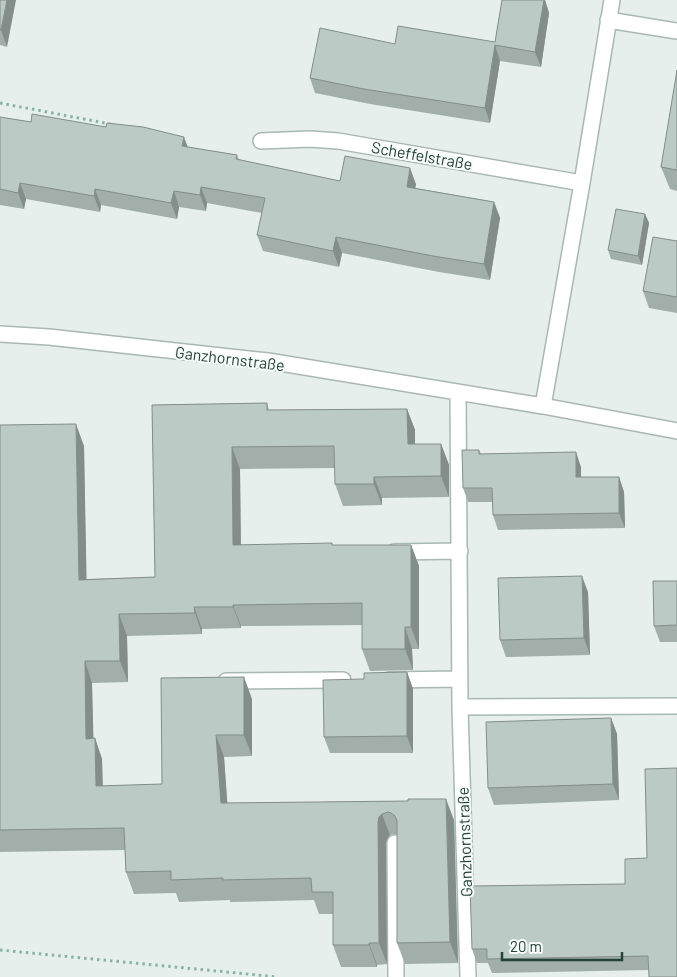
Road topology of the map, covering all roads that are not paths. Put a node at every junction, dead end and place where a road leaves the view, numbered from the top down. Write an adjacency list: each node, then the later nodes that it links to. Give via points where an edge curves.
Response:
1 (612, 0): 2 (street)
2 (608, 20): 3 (street); 5 (street)
3 (677, 31)
4 (261, 141): 5 (street, Scheffelstraße, via 338,141)
5 (582, 183): 8 (street)
6 (0, 334): 7 (street, Ganzhornstraße, via 49,336 268,361)
7 (458, 392): 8 (street, Ganzhornstraße); 10 (street, Ganzhornstraße)
8 (542, 406): 9 (street, Ganzhornstraße)
9 (677, 431)
10 (460, 551): 11 (street); 12 (street, Ganzhornstraße)
11 (382, 552)
12 (460, 679): 13 (street); 15 (street, Ganzhornstraße)
13 (212, 681)
14 (677, 706): 15 (street)
15 (460, 707): 18 (street, Ganzhornstraße)
16 (394, 843): 17 (street)
17 (396, 977)
18 (468, 977)

